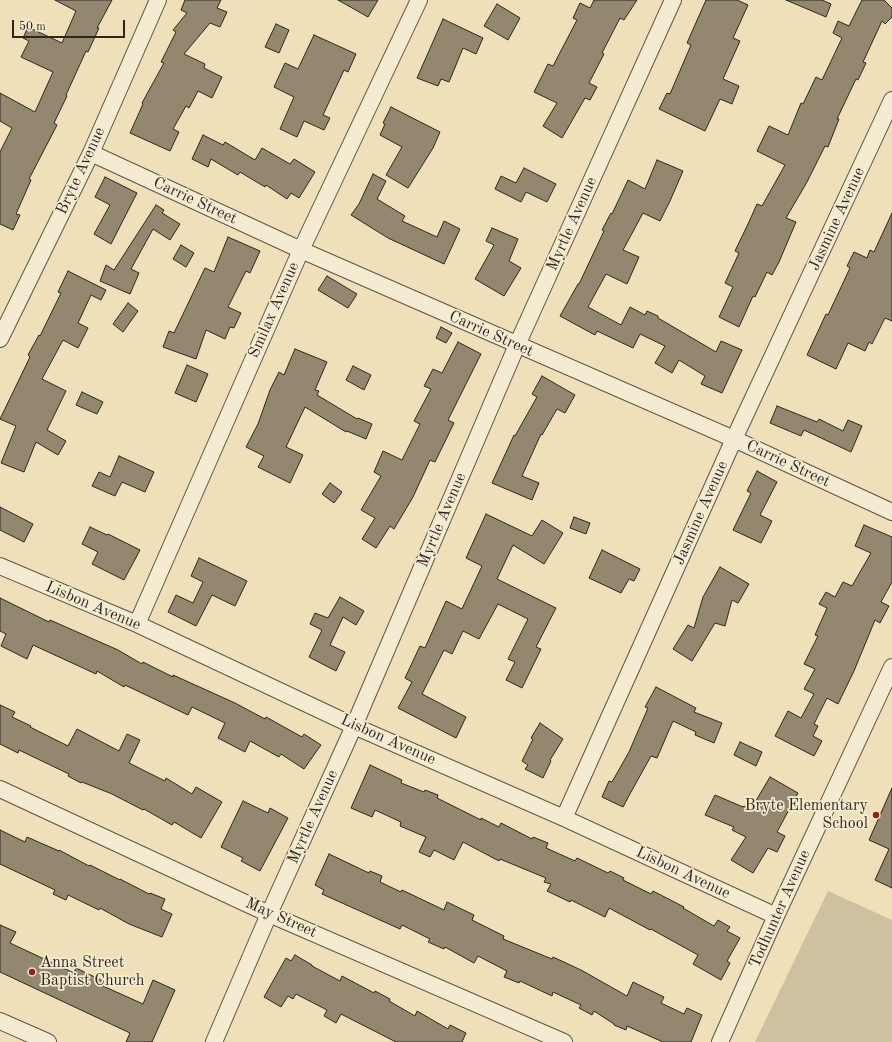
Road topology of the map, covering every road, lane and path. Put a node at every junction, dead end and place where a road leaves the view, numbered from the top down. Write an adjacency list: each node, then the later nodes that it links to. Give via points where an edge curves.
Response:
1 (158, 0): 5 (street, Bryte Avenue)
2 (419, 0): 6 (street, Smilax Avenue)
3 (673, 0): 8 (street, Myrtle Avenue)
4 (892, 100): 9 (street, Jasmine Avenue)
5 (91, 153): 6 (street, Carrie Street); 7 (street, Bryte Avenue)
6 (301, 250): 8 (street, Carrie Street); 12 (street, Smilax Avenue)
7 (0, 339)
8 (517, 345): 9 (street, Carrie Street); 14 (street, Myrtle Avenue)
9 (734, 439): 10 (street, Carrie Street); 16 (street, Jasmine Avenue)
10 (892, 512)
11 (0, 566): 12 (street, Lisbon Avenue)
12 (137, 624): 14 (street, Lisbon Avenue)
13 (892, 667): 18 (street, Todhunter Avenue)
14 (354, 726): 16 (street, Lisbon Avenue); 17 (street, Myrtle Avenue)
15 (0, 789): 17 (street, May Street)
16 (564, 818): 18 (street, Lisbon Avenue)
17 (269, 914): 21 (street, Myrtle Avenue); 22 (street, May Street)
18 (776, 916): 23 (street, Todhunter Avenue)
19 (0, 1022): 20 (street)
20 (48, 1042)
21 (214, 1042)
22 (564, 1042)
23 (720, 1042)

